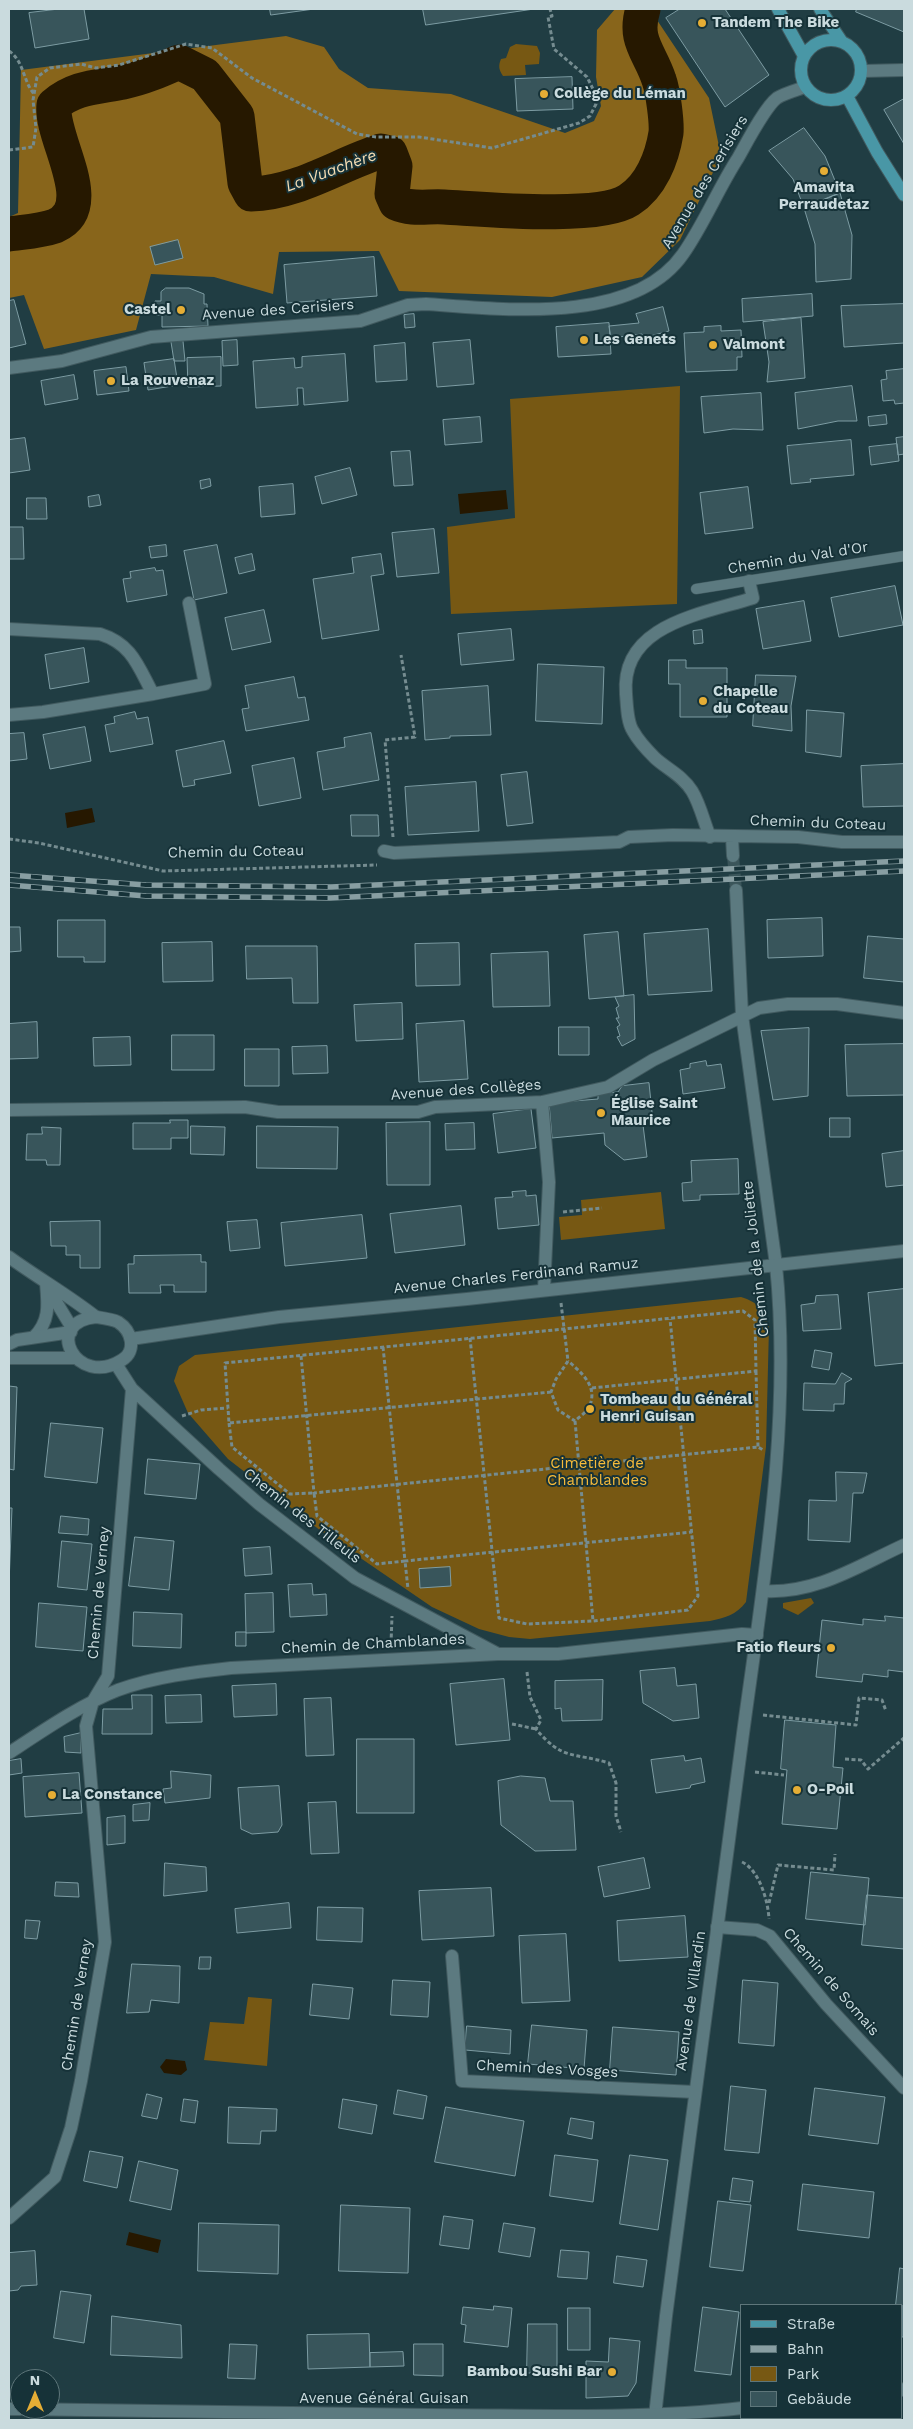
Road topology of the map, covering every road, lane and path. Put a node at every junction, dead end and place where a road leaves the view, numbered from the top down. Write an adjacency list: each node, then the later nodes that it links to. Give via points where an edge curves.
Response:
1 (550, 9): 10 (path, via 552,16 548,17 554,50 587,76 596,104 590,116 579,123 492,148 419,137 357,134 252,78 212,48 186,44 118,65 96,68 81,64 50,68 36,76)
2 (778, 9): 6 (main road)
3 (820, 9): 4 (main road)
4 (842, 42): 6 (main road, via 817,43); 8 (main road, via 855,51)
5 (9, 51): 10 (path)
6 (804, 56): 9 (main road, via 800,68)
7 (904, 70): 8 (street)
8 (862, 71): 11 (main road, via 855,89)
9 (805, 87): 11 (main road, via 822,99 839,100); 14 (street, Avenue des Cerisiers, via 777,98 722,183 683,254 651,283 625,296 540,310 426,304 408,306 360,321 151,337 62,360)
10 (34, 94): 12 (path, via 36,128 33,147)
11 (847, 96): 13 (main road, via 876,152)
12 (9, 150)
13 (904, 195)
14 (9, 368)
15 (904, 556): 16 (lane, Chemin du Val d'Or)
16 (749, 581): 17 (lane, Chemin du Val d'Or); 23 (street, via 753,598 671,623 653,634 631,661 627,674 626,702 632,730 655,758 674,771 692,790)
17 (696, 589)
18 (188, 603): 21 (street, via 205,684)
19 (9, 629): 21 (street, via 100,634 114,639 130,651)
20 (401, 655): 27 (path, via 415,737 385,740)
21 (154, 694): 22 (street)
22 (9, 715)
23 (710, 837): 24 (street, Chemin du Coteau); 27 (street, Chemin du Coteau, via 629,837 619,842)
24 (732, 837): 26 (street, Chemin du Coteau); 28 (street, Chemin du Coteau)
25 (9, 839): 27 (path, Chemin du Coteau, via 163,871 396,864)
26 (904, 842)
27 (389, 852)
28 (733, 856)
29 (736, 890): 31 (street)
30 (904, 1013): 31 (street, Avenue des Collèges, via 836,1004 788,1004 759,1008)
31 (742, 1015): 32 (street, Avenue des Collèges, via 608,1087); 38 (street, Chemin de la Joliette)
32 (542, 1102): 33 (street, Avenue des Collèges, via 435,1107 418,1112 278,1112 245,1106); 35 (street, via 549,1182)
33 (9, 1110)
34 (602, 1208): 35 (path)
35 (548, 1213): 40 (street)
36 (904, 1251): 38 (street, Avenue Charles Ferdinand Ramuz)
37 (9, 1257): 39 (street)
38 (776, 1265): 40 (street, Avenue Charles Ferdinand Ramuz); 78 (street, Chemin de la Joliette, via 780,1400)
39 (46, 1283): 42 (street); 45 (street); 46 (street, via 48,1304 43,1328)
40 (544, 1290): 48 (street, Avenue Charles Ferdinand Ramuz, via 279,1317)
41 (560, 1300): 44 (path)
42 (96, 1317): 45 (street, via 83,1318); 48 (street, via 118,1322)
43 (670, 1319): 44 (path); 56 (path, via 742,1311 749,1314 755,1320); 57 (path)
44 (564, 1328): 47 (path); 54 (path)
45 (72, 1330): 46 (street); 53 (street, via 68,1348)
46 (34, 1337): 49 (street)
47 (470, 1338): 50 (path); 61 (path)
48 (131, 1339): 55 (street, via 131,1349 126,1358)
49 (9, 1344)
50 (383, 1347): 51 (path); 62 (path)
51 (301, 1356): 63 (path, via 225,1363); 64 (path)
52 (9, 1358): 53 (street)
53 (74, 1358): 55 (street, via 88,1366 104,1368)
54 (568, 1360): 59 (path, via 584,1374); 60 (path)
55 (116, 1364): 58 (street, Chemin des Tilleuls)
56 (756, 1372): 57 (path); 68 (path, via 758,1448)
57 (676, 1380): 59 (path); 68 (path)
58 (132, 1388): 84 (street, Chemin des Tilleuls, via 259,1504 355,1578); 86 (street, Chemin de Verney, via 108,1676)
59 (592, 1388): 66 (path, via 589,1407)
60 (551, 1392): 61 (path); 66 (path, via 558,1410)
61 (476, 1399): 62 (path); 70 (path)
62 (390, 1407): 64 (path); 71 (path)
63 (228, 1408): 65 (path); 67 (path)
64 (307, 1415): 67 (path); 72 (path)
65 (179, 1417)
66 (575, 1421): 69 (path)
67 (229, 1423): 72 (path, via 232,1447 290,1494)
68 (684, 1456): 69 (path); 73 (path)
69 (578, 1466): 70 (path); 74 (path)
70 (485, 1476): 71 (path); 76 (path)
71 (397, 1484): 72 (path); 77 (path)
72 (314, 1492): 77 (path, via 317,1516 377,1564)
73 (692, 1532): 74 (path); 81 (path, via 698,1596 688,1610)
74 (584, 1543): 76 (path); 81 (path)
75 (904, 1545): 78 (street, via 821,1584 802,1590)
76 (492, 1552): 77 (path); 81 (path, via 499,1618 527,1624)
77 (405, 1561): 79 (path)
78 (764, 1591): 82 (street, Avenue de Villardin)
79 (406, 1596)
80 (393, 1613): 83 (path)
81 (593, 1621)
82 (757, 1634): 84 (street, Chemin de Chamblandes, via 558,1654); 101 (street, Avenue de Villardin)
83 (392, 1651)
84 (498, 1654): 86 (street, Chemin de Chamblandes, via 231,1668 156,1680)
85 (527, 1672): 90 (path, via 530,1697 541,1720)
86 (93, 1702): 92 (street, Chemin de Chamblandes); 105 (street, Chemin de Verney, via 86,1726 104,1942 81,2081 55,2177)
87 (886, 1712): 88 (path, via 882,1700 859,1698 856,1725)
88 (763, 1715)
89 (512, 1724): 90 (path)
90 (536, 1729): 96 (path, via 550,1746 571,1756 609,1763 616,1783 616,1816)
91 (904, 1738): 93 (path, via 868,1769 861,1760)
92 (9, 1752)
93 (844, 1760)
94 (755, 1772): 95 (path)
95 (784, 1775)
96 (621, 1832)
97 (835, 1854): 99 (path, via 834,1870 778,1865)
98 (742, 1862): 99 (path, via 750,1865)
99 (768, 1903): 100 (path)
100 (769, 1919)
101 (717, 1927): 103 (street, Chemin de Somais, via 757,1930 770,1936 826,2004); 104 (street, Avenue de Villardin)
102 (452, 1956): 104 (street, Chemin des Vosges, via 462,2081)
103 (904, 2088)
104 (695, 2092): 108 (street, Avenue de Villardin)
105 (9, 2218)
106 (740, 2408): 108 (street, Avenue Général Guisan)
107 (60, 2410): 108 (street, Avenue Général Guisan)
108 (654, 2418)

